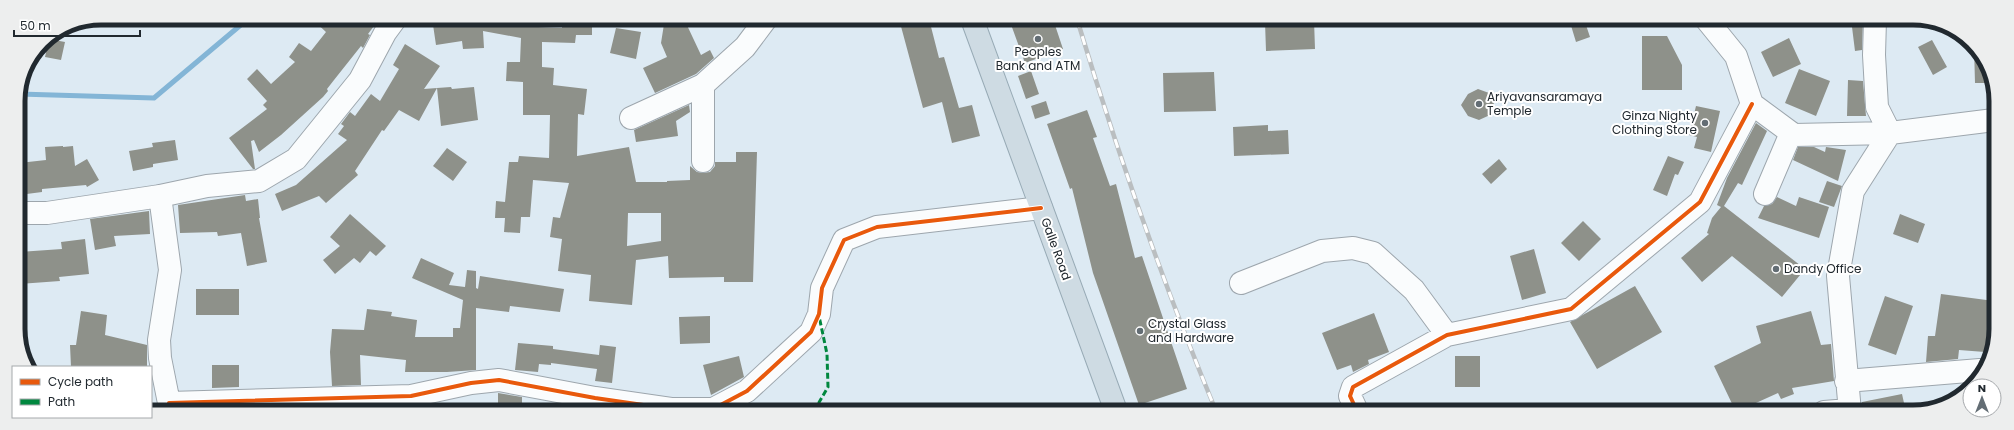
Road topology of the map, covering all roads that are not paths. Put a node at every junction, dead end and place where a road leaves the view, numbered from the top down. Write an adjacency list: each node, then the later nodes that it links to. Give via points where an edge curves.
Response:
1 (391, 25): 14 (street, via 360,80 296,159 258,181 207,186)
2 (762, 25): 6 (street, via 745,47)
3 (974, 25): 15 (highway, Galle Road)
4 (1711, 25): 7 (street, via 1736,56)
5 (1875, 25): 11 (street, via 1877,108)
6 (703, 85): 8 (street); 12 (street)
7 (1752, 104): 10 (street); 18 (street, via 1700,202 1571,309)
8 (631, 118)
9 (1989, 121): 11 (street)
10 (1791, 133): 11 (street); 13 (street)
11 (1890, 133): 20 (street, via 1853,191 1838,276)
12 (703, 161)
13 (1765, 194)
14 (160, 196): 16 (street); 21 (street, via 170,270 159,340)
15 (1041, 208): 24 (street, via 877,227 844,240 822,288 819,314 811,332 747,391); 25 (highway, Galle Road)
16 (25, 214)
17 (1241, 283): 18 (street, via 1322,251 1353,248 1373,253 1414,290)
18 (1447, 335): 26 (street, via 1353,387 1350,396)
19 (1977, 370): 20 (street)
20 (1846, 381): 27 (street)
21 (169, 405)
22 (213, 405): 23 (street, via 411,396 471,383 499,380)
23 (647, 405)
24 (721, 405)
25 (1114, 405)
26 (1354, 405)
27 (1849, 405)

